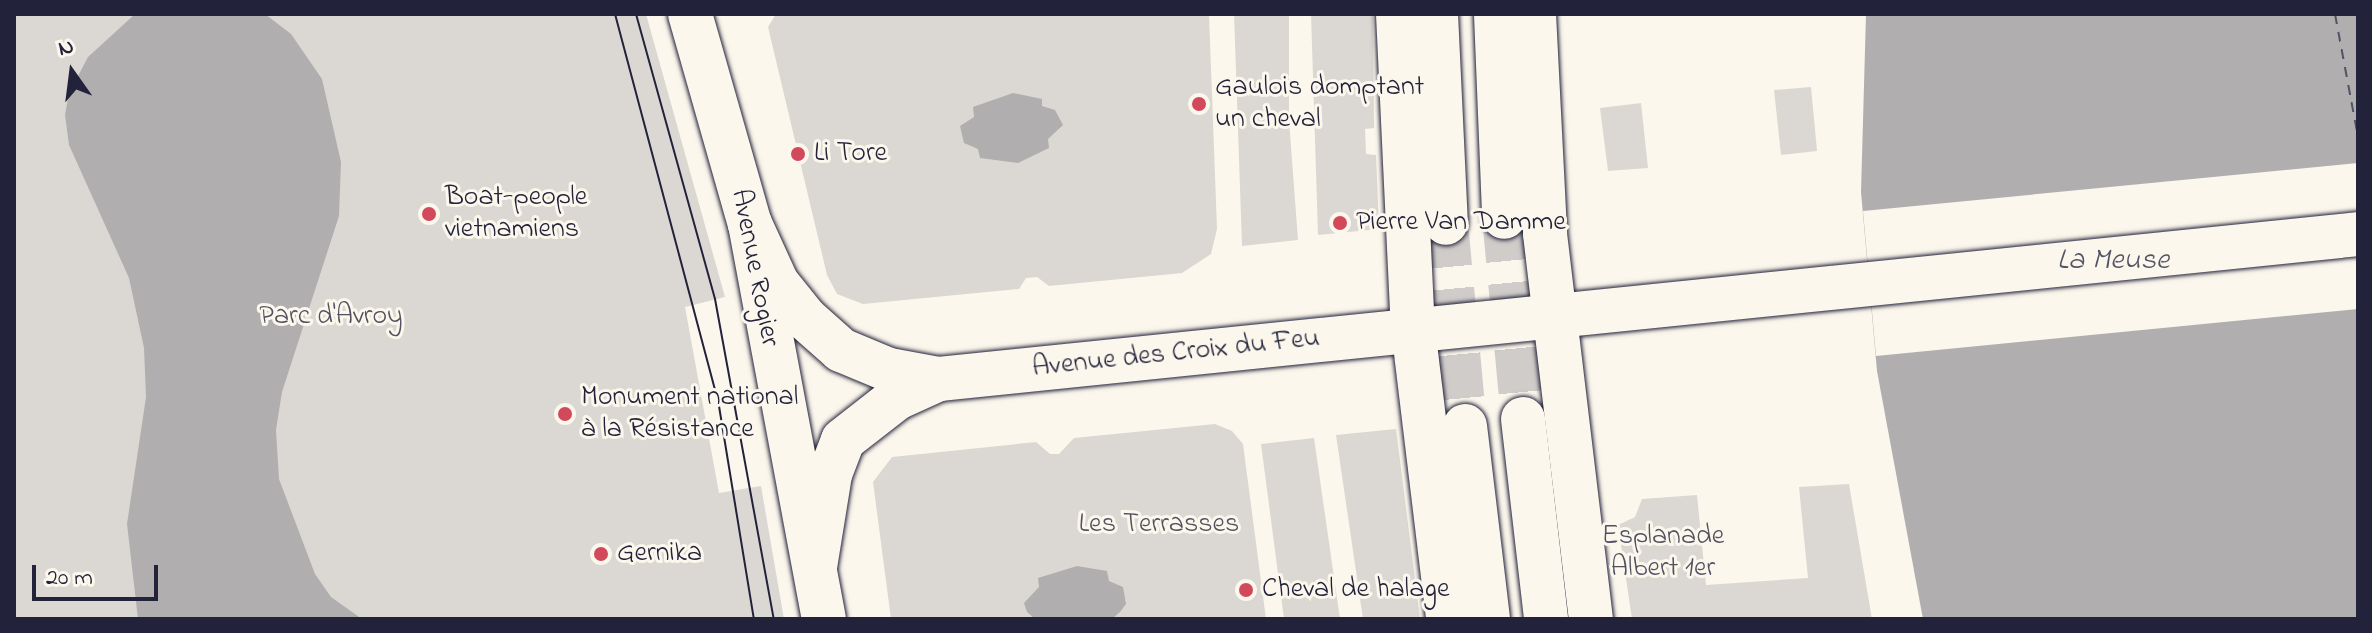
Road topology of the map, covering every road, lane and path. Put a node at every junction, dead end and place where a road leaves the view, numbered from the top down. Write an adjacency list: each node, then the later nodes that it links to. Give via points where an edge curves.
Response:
1 (690, 14): 8 (main road, Avenue Rogier)
2 (1398, 14): 11 (main road)
3 (1436, 14): 7 (main road)
4 (1496, 14): 6 (main road)
5 (1534, 14): 10 (main road, via 1540,176)
6 (1504, 217)
7 (1446, 223)
8 (750, 224): 12 (main road, via 777,283 841,350 889,370); 15 (main road, Avenue Rogier)
9 (2358, 234): 10 (main road)
10 (1553, 312): 11 (main road); 20 (main road)
11 (1413, 328): 12 (main road, Avenue des Croix du Feu); 17 (main road)
12 (939, 379): 15 (main road, via 897,398 843,440 830,474)
13 (1523, 419): 19 (main road)
14 (1465, 426): 18 (main road)
15 (815, 567): 16 (main road, Avenue Rogier)
16 (824, 619)
17 (1448, 619)
18 (1488, 619)
19 (1546, 619)
20 (1591, 619)

